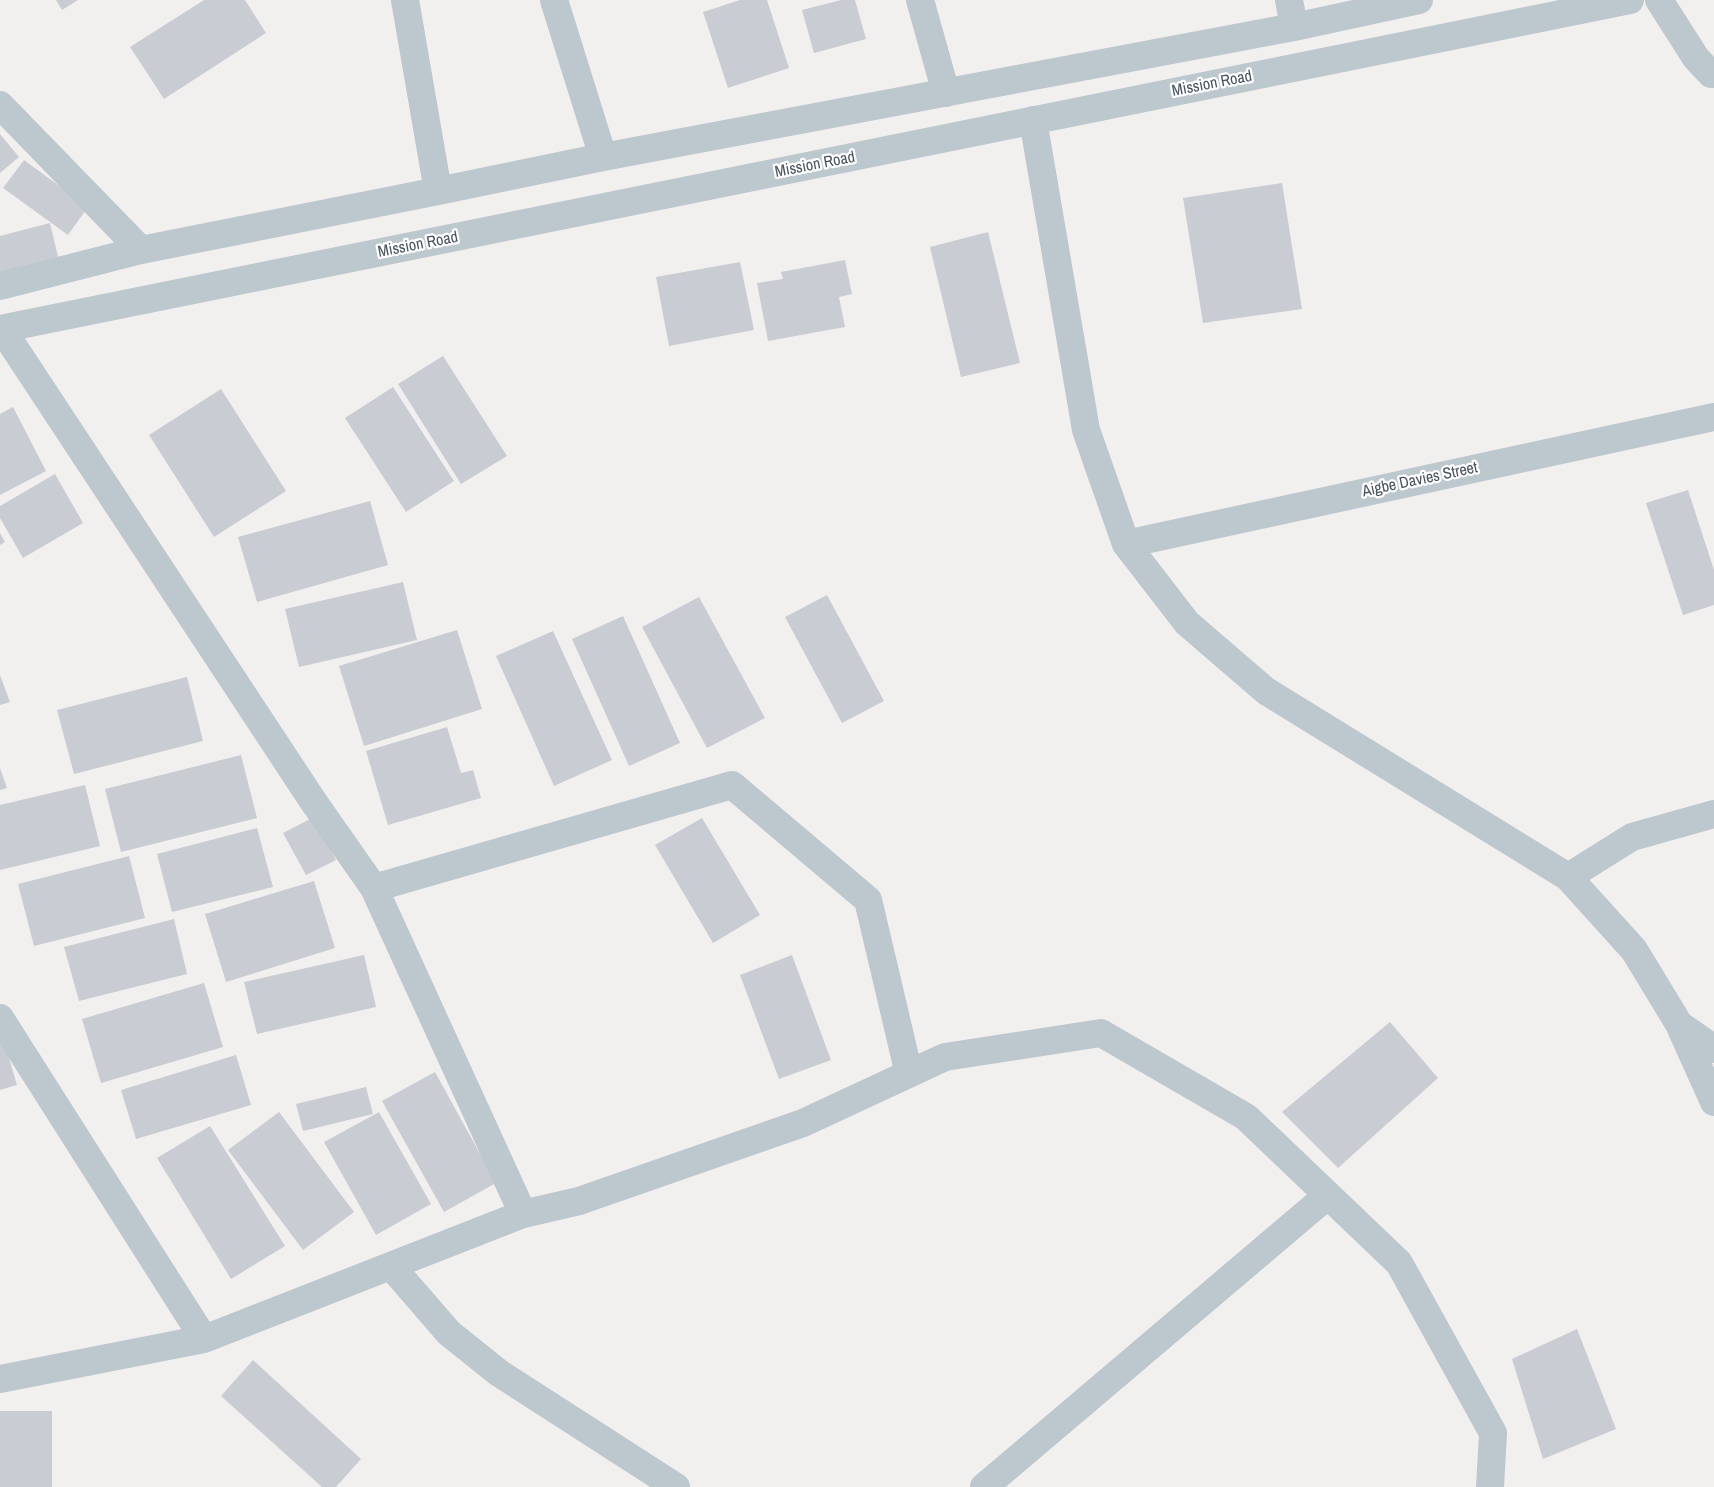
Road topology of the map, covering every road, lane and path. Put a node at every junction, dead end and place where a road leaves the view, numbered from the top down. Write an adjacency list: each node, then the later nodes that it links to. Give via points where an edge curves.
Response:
1 (405, 0): 14 (street)
2 (554, 0): 13 (street)
3 (920, 0): 10 (street)
4 (1289, 0): 8 (street)
5 (1420, 0): 8 (street)
6 (1630, 0): 12 (street, Mission Road)
7 (1659, 0): 9 (street, via 1696,58)
8 (1294, 27): 10 (street)
9 (1714, 74)
10 (946, 93): 13 (street)
11 (0, 105): 15 (street)
12 (1033, 120): 17 (street, Mission Road); 19 (street, via 1086,430)
13 (604, 157): 14 (street)
14 (438, 192): 15 (street)
15 (142, 250): 16 (street)
16 (0, 286)
17 (1, 329): 22 (street)
18 (1714, 417): 19 (street, Aigbe Davies Street)
19 (1126, 544): 21 (street, via 1187,623 1266,691)
20 (1714, 814): 21 (street, via 1632,837)
21 (1568, 877): 24 (street, via 1634,950)
22 (374, 888): 26 (street, via 732,786 868,900); 29 (street)
23 (0, 1018): 31 (street)
24 (1679, 1024): 25 (street); 27 (street)
25 (1714, 1049)
26 (909, 1074): 28 (street, via 945,1057 1100,1033 1246,1117); 29 (street, via 794,1126 579,1201)
27 (1714, 1102)
28 (1328, 1195): 34 (street); 35 (street, via 1399,1263 1494,1433)
29 (523, 1214): 30 (street)
30 (391, 1266): 31 (street); 33 (street, via 449,1333 499,1373)
31 (204, 1339): 32 (street)
32 (0, 1379)
33 (676, 1487)
34 (984, 1487)
35 (1490, 1487)

